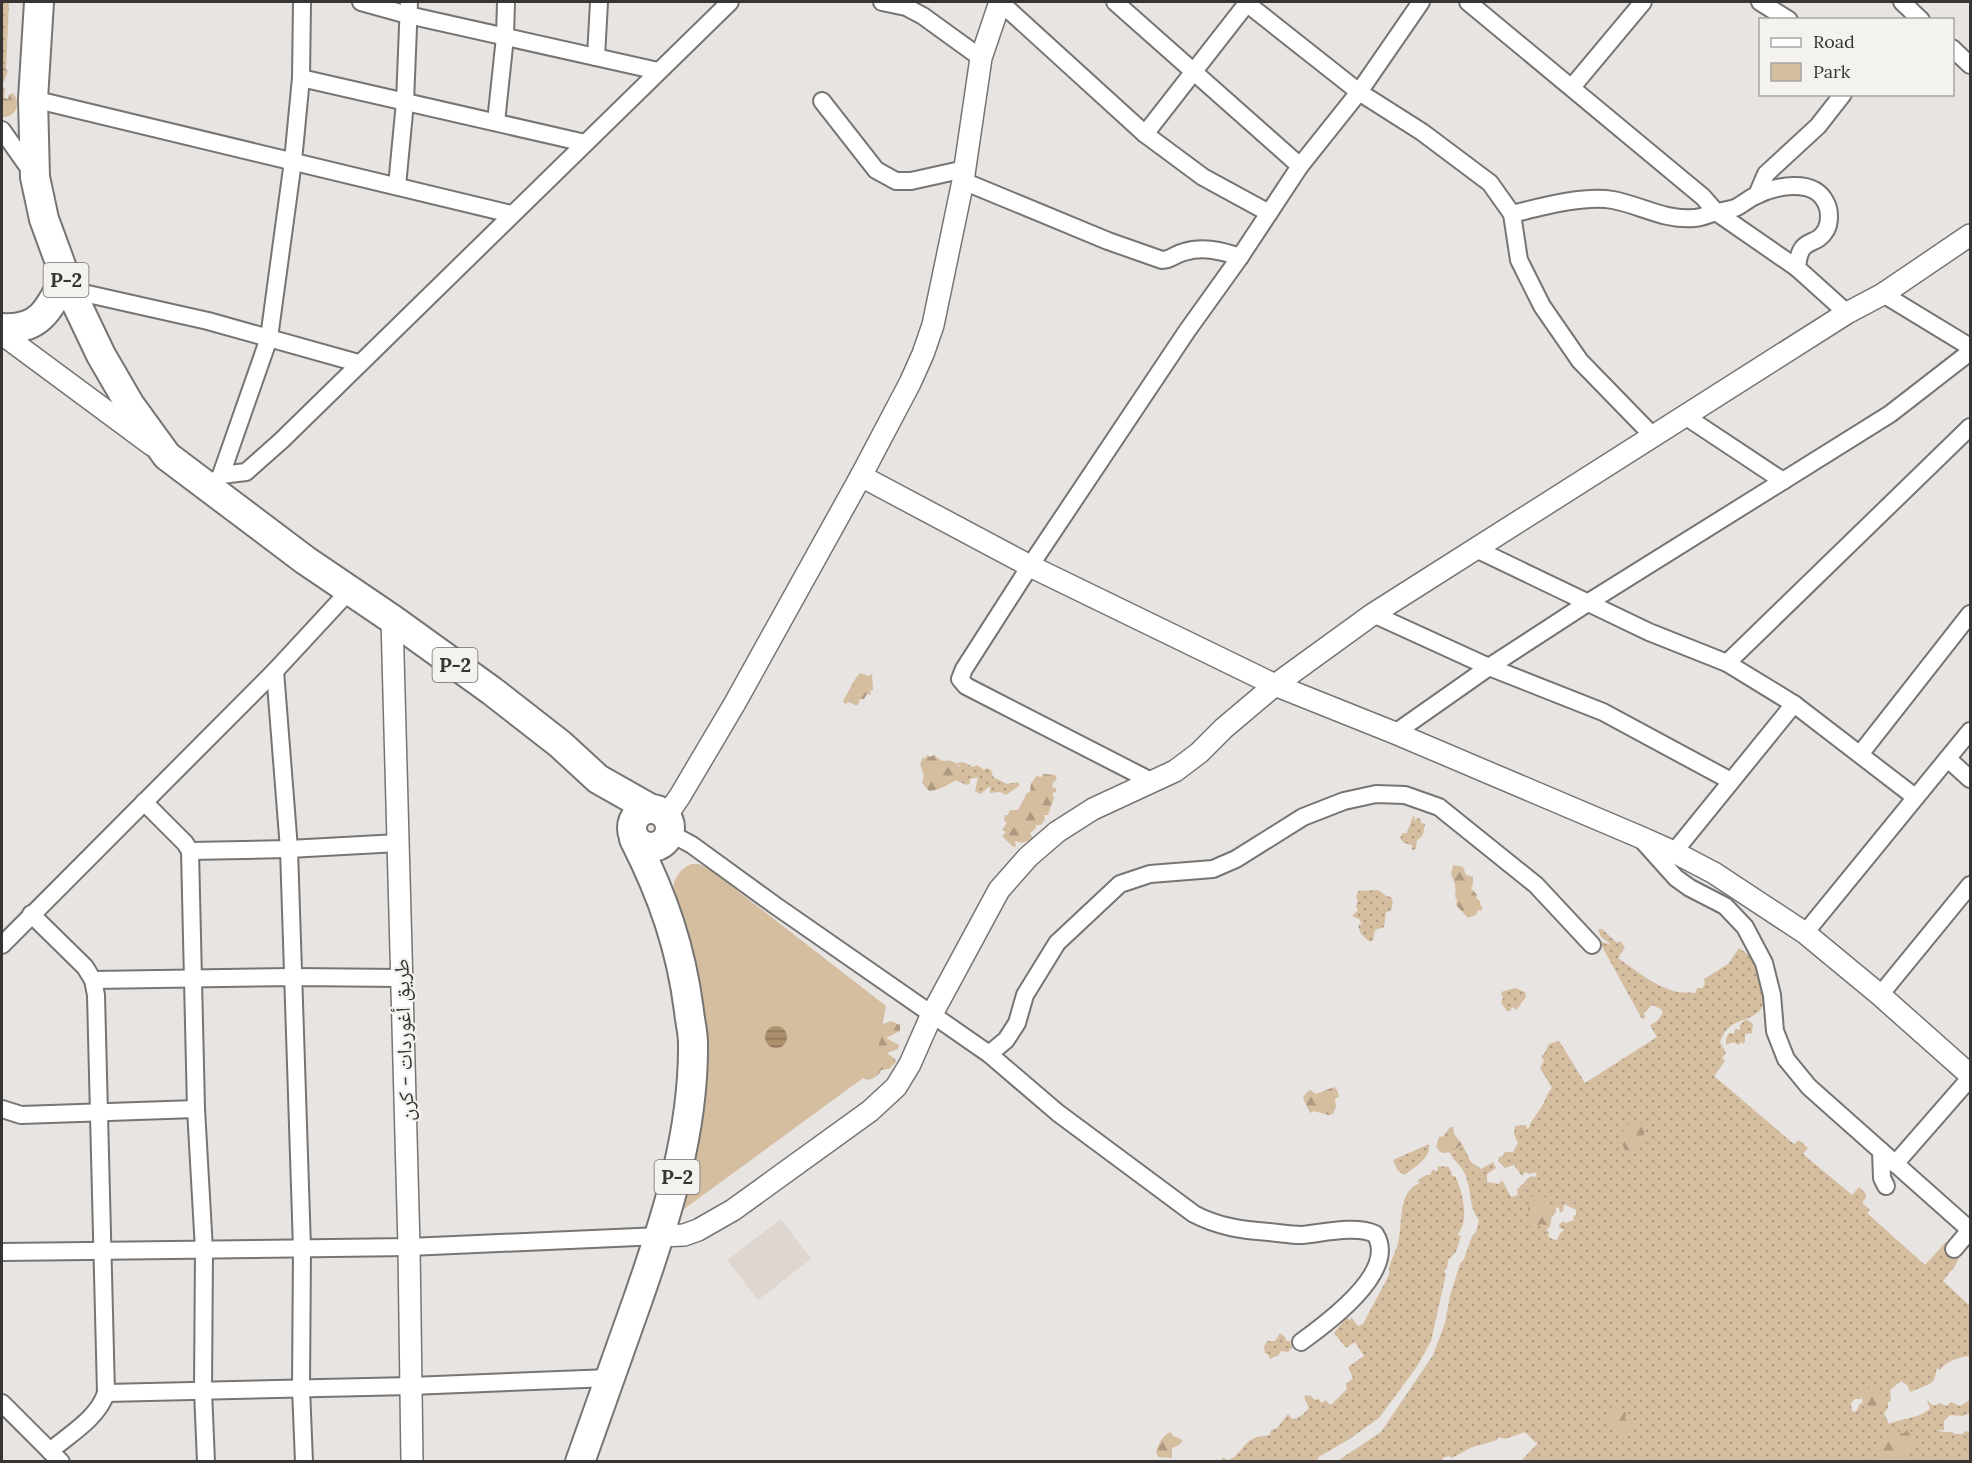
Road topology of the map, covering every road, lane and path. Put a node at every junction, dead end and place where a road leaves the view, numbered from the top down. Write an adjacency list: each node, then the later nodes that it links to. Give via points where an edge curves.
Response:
1 (39, 2): 30 (highway, P-2)
2 (302, 2): 26 (street)
3 (361, 2): 16 (street)
4 (506, 2): 19 (street)
5 (598, 2): 21 (street)
6 (730, 2): 24 (street)
7 (882, 2): 22 (street, via 906,7 923,16)
8 (1000, 2): 22 (street); 35 (street)
9 (1115, 2): 25 (street)
10 (1247, 2): 25 (street); 28 (street)
11 (1421, 2): 28 (street)
12 (1468, 2): 27 (street)
13 (1643, 2): 27 (street)
14 (1760, 2): 18 (street)
15 (1902, 2): 17 (street)
16 (409, 8): 19 (street); 32 (street)
17 (1917, 13)
18 (1786, 18)
19 (505, 37): 21 (street); 33 (street)
20 (1954, 49): 23 (street)
21 (596, 57): 24 (street)
22 (981, 58): 39 (street)
23 (1971, 65)
24 (658, 71): 36 (street)
25 (1193, 72): 35 (street); 38 (street)
26 (301, 78): 32 (street); 37 (street)
27 (1572, 87): 43 (street)
28 (1359, 92): 38 (street); 46 (street, via 1422,132 1490,183)
29 (1842, 96): 42 (street, via 1818,126 1766,174)
30 (33, 99): 37 (street); 40 (highway, P-2)
31 (822, 101): 39 (street, via 876,170 896,181)
32 (405, 102): 33 (street); 41 (street)
33 (496, 122): 36 (street)
34 (2, 130): 40 (street)
35 (1145, 134): 44 (street, via 1203,177)
36 (585, 143): 45 (street)
37 (293, 161): 41 (street); 55 (street)
38 (1300, 166): 44 (street)
39 (964, 175): 48 (street, via 1108,242 1162,260 1200,249); 63 (street, via 933,325 910,383)
40 (35, 177): 50 (highway, P-2, via 44,219)
41 (397, 186): 45 (street)
42 (1756, 195): 43 (street, via 1736,207); 49 (street, via 1792,185 1819,193 1827,203 1827,229 1804,245)
43 (1716, 212): 46 (street, via 1694,218 1668,217 1612,200 1575,201); 49 (street)
44 (1269, 213): 48 (street)
45 (512, 214): 58 (street)
46 (1512, 214): 61 (street, via 1519,260 1542,306 1581,361)
47 (1971, 235): 51 (street)
48 (1240, 257): 67 (street)
49 (1797, 268): 52 (street)
50 (68, 284): 53 (highway, via 33,324); 55 (street); 62 (highway, P-2, via 124,395)
51 (1883, 294): 52 (street); 56 (street)
52 (1847, 313): 59 (street)
53 (2, 328)
54 (2, 334): 62 (street)
55 (269, 338): 58 (street); 65 (street)
56 (1971, 347)
57 (1971, 352): 64 (street, via 1890,414)
58 (358, 363): 65 (street, via 282,440)
59 (1685, 416): 61 (street); 64 (street)
60 (1971, 427): 73 (street)
61 (1653, 436): 66 (street)
62 (167, 456): 65 (highway, P-2)
63 (861, 476): 67 (street); 88 (street)
64 (1783, 481): 69 (street)
65 (220, 489): 68 (highway, P-2, via 305,560)
66 (1476, 549): 69 (street); 70 (street)
67 (1030, 566): 76 (street); 85 (street, via 960,679 966,686)
68 (350, 590): 72 (highway, P-2); 75 (street)
69 (1589, 602): 73 (street, via 1649,632); 74 (street)
70 (1374, 614): 74 (street); 76 (street)
71 (1971, 614): 80 (street)
72 (392, 619): 83 (highway, P-2, via 551,737); 91 (street, طريق أغوردات - كرن)
73 (1727, 663): 77 (street)
74 (1489, 667): 79 (street); 84 (street, via 1603,712)
75 (275, 671): 87 (street); 92 (street)
76 (1275, 685): 79 (street); 85 (street, via 1199,753)
77 (1794, 704): 80 (street); 84 (street)
78 (1971, 731): 81 (street)
79 (1395, 733): 90 (street)
80 (1861, 753): 86 (street)
81 (1948, 759): 82 (street); 86 (street)
82 (1971, 778)
83 (598, 779): 88 (highway, P-2); 89 (highway, P-2)
84 (1731, 781): 94 (street)
85 (1153, 782): 106 (street, via 1093,809 1028,857 999,890)
86 (1915, 797): 98 (street)
87 (144, 802): 93 (street); 97 (street)
88 (663, 824): 89 (highway, via 645,810 635,817); 95 (highway); 106 (street)
89 (633, 837): 95 (highway, P-2)
90 (1640, 837): 94 (street); 112 (street, via 1676,878 1725,906 1745,927 1764,963 1775,1031 1786,1059 1809,1087)
91 (398, 843): 92 (street); 103 (street, طريق أغوردات - كرن)
92 (289, 849): 93 (street); 101 (street)
93 (190, 851): 102 (street)
94 (1674, 852): 98 (street, via 1714,873)
95 (656, 883): 116 (highway, P-2, via 686,985 693,1041 688,1113 677,1178)
96 (1971, 885): 105 (street)
97 (31, 914): 99 (street); 104 (street, via 85,967)
98 (1805, 933): 105 (street)
99 (2, 945)
100 (1592, 945): 107 (street, via 1536,885 1439,807 1405,795 1376,794 1303,817 1213,869 1150,874 1120,884 1057,943 1026,995 1017,1023 1006,1040)
101 (293, 977): 102 (street); 103 (street); 118 (street)
102 (193, 978): 104 (street); 110 (street)
103 (402, 978): 117 (street, طريق أغوردات - كرن)
104 (93, 981): 111 (street)
105 (1880, 995): 108 (street)
106 (932, 1014): 107 (street); 116 (street, via 896,1087 870,1111 733,1210 684,1235)
107 (989, 1054): 123 (street, via 1058,1113 1209,1222 1228,1228 1298,1235 1357,1230 1375,1234 1380,1248 1368,1281 1332,1320)
108 (1971, 1076): 113 (street)
109 (2, 1109): 111 (street, via 21,1115)
110 (196, 1109): 111 (street); 120 (street)
111 (100, 1112): 121 (street)
112 (1881, 1151): 113 (street); 114 (street)
113 (1895, 1164): 115 (street)
114 (1886, 1186)
115 (1971, 1230): 119 (street)
116 (660, 1236): 117 (street); 124 (highway, P-2)
117 (409, 1247): 118 (street); 125 (street, طريق أغوردات - كرن)
118 (302, 1248): 120 (street); 126 (street)
119 (1954, 1249)
120 (204, 1250): 121 (street); 127 (street)
121 (103, 1251): 122 (street); 128 (street)
122 (2, 1252)
123 (1300, 1342)
124 (610, 1378): 125 (street); 134 (highway, P-2)
125 (411, 1386): 126 (street); 133 (street, طريق أغوردات - كرن)
126 (301, 1388): 127 (street); 132 (street)
127 (203, 1391): 128 (street); 131 (street)
128 (106, 1393): 130 (street, via 103,1403)
129 (2, 1403): 130 (street)
130 (56, 1456)
131 (206, 1461)
132 (304, 1461)
133 (412, 1461)
134 (580, 1461)

